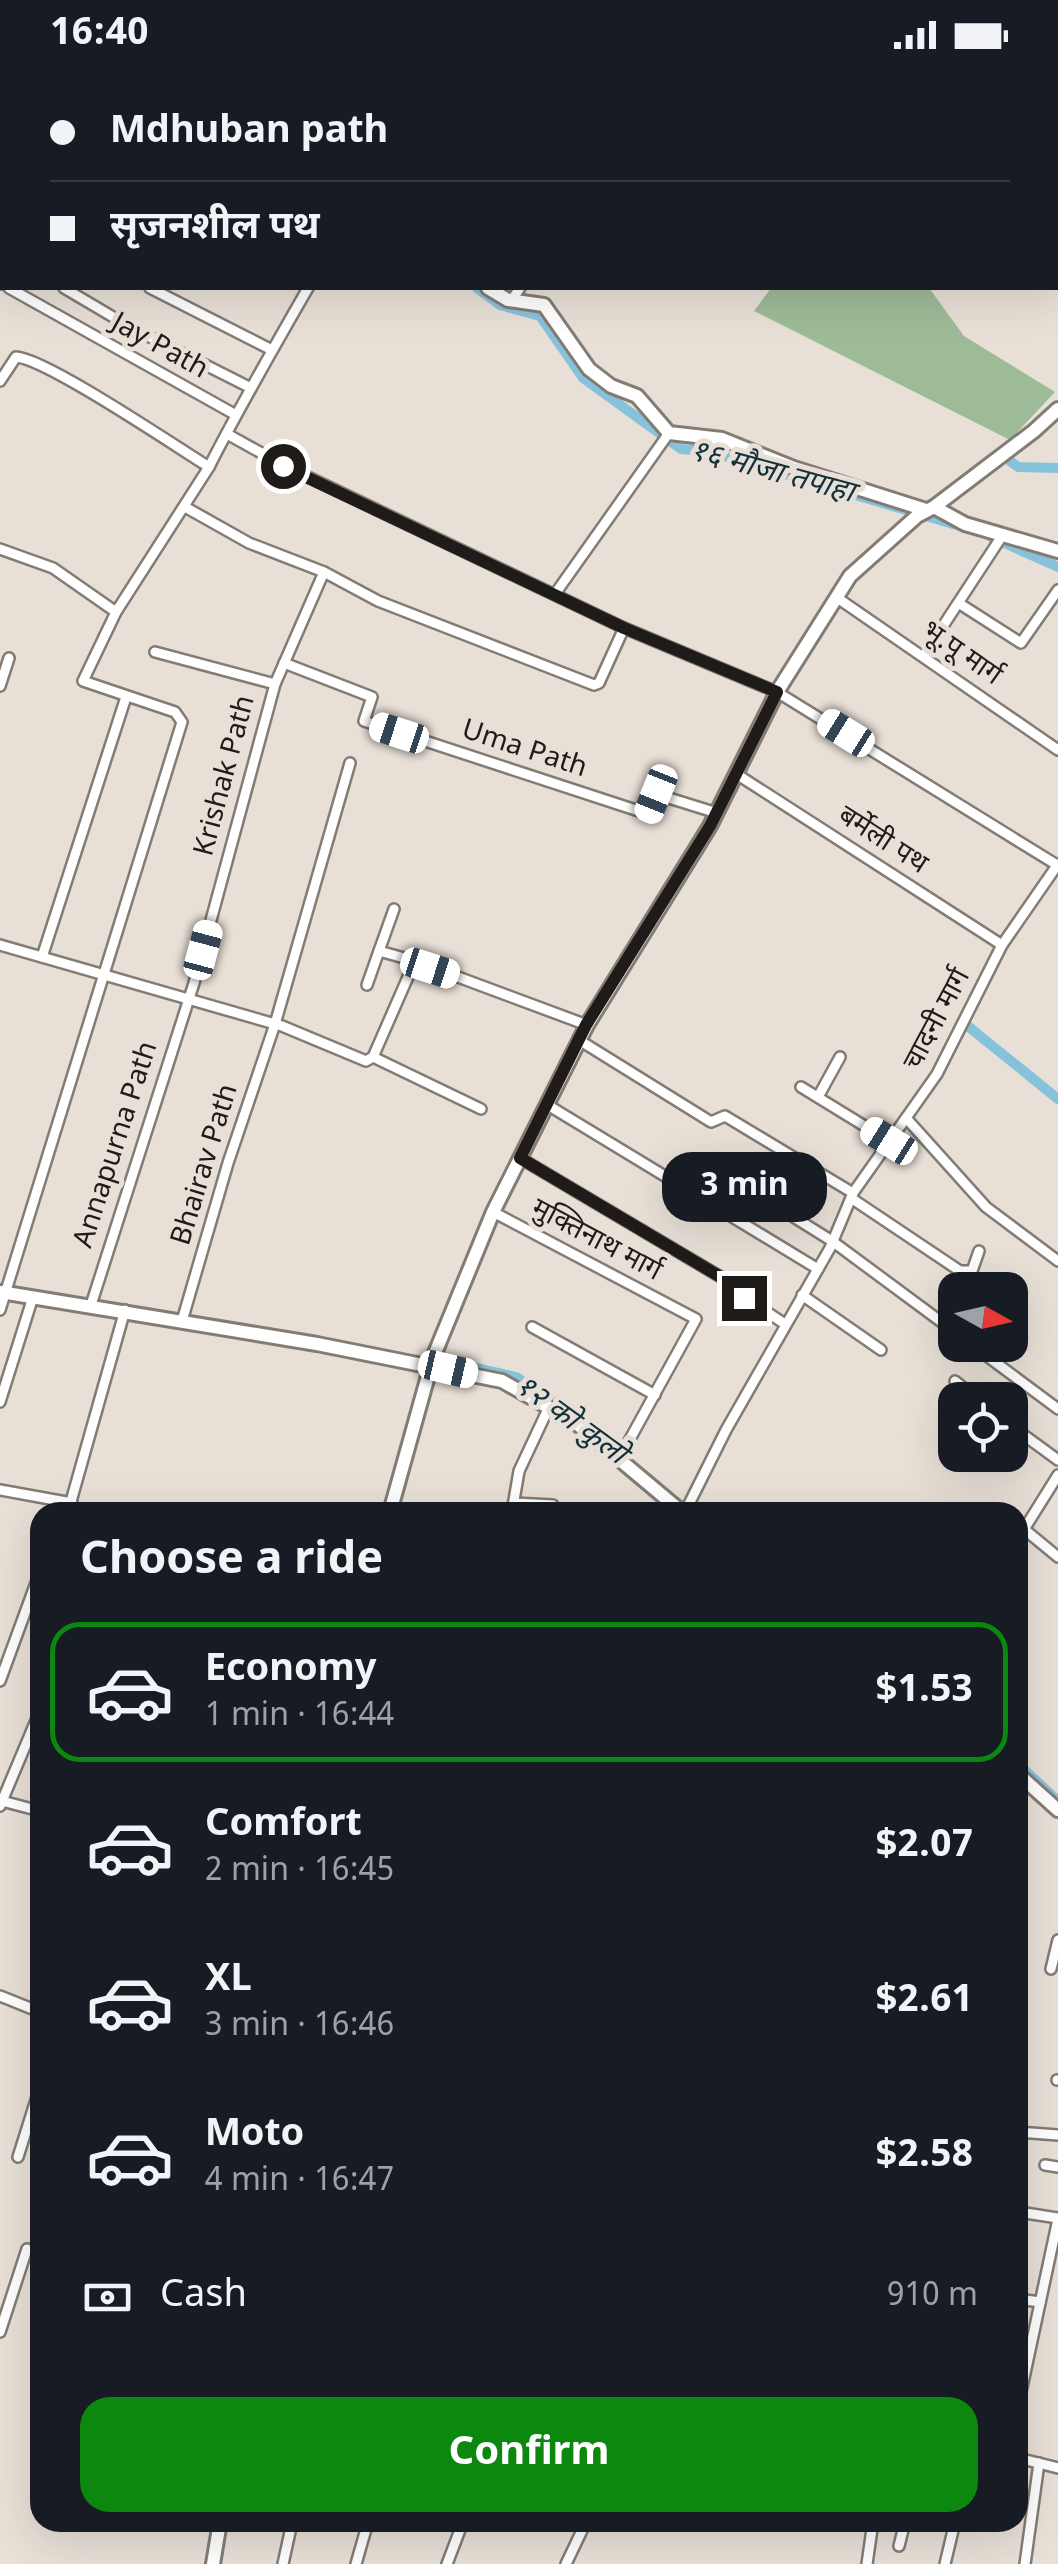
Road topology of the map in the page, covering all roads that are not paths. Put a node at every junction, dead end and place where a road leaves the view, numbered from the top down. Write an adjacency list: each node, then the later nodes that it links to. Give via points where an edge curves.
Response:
1 (13, 290): 11 (street, Jay Path)
2 (67, 290): 9 (street)
3 (154, 290): 7 (street)
4 (307, 290): 7 (street)
5 (491, 290): 6 (street, via 508,300)
6 (517, 293): 12 (street, via 544,304 588,369 637,396)
7 (272, 350): 9 (street)
8 (0, 381): 14 (street, via 16,357 26,358)
9 (251, 388): 11 (street)
10 (1058, 409): 16 (street)
11 (236, 416): 13 (street)
12 (669, 433): 16 (street, via 722,438); 22 (street)
13 (227, 434): 14 (street); 22 (street)
14 (209, 466): 15 (street)
15 (185, 507): 20 (street, via 249,543); 25 (street)
16 (926, 511): 17 (street); 23 (street, via 850,576)
17 (1002, 536): 19 (street); 24 (street)
18 (0, 548): 25 (street, via 53,568)
19 (1057, 548)
20 (324, 572): 26 (street, via 378,601 594,684); 30 (street, Krishak Path)
21 (1058, 590): 24 (street, via 1021,642)
22 (555, 594): 26 (street)
23 (836, 597): 28 (street, भू.पू मार्ग); 33 (street)
24 (960, 604): 28 (street)
25 (116, 612): 34 (street, via 83,681)
26 (624, 628): 33 (street)
27 (156, 652): 31 (street)
28 (924, 655): 35 (street, भू.पू मार्ग)
29 (10, 658): 32 (street)
30 (284, 663): 31 (street, Krishak Path); 38 (street, Uma Path, via 372,696 364,721 648,814 656,794)
31 (275, 684): 48 (street, Krishak Path)
32 (0, 686)
33 (777, 692): 37 (street); 39 (street)
34 (126, 697): 44 (street); 46 (street, via 175,712 182,722)
35 (1058, 750)
36 (350, 763): 49 (street, Bhairav Path)
37 (738, 776): 38 (street); 41 (street, बर्मेली पथ)
38 (717, 814): 50 (street)
39 (1057, 865): 41 (street, चादनी मार्ग)
40 (394, 909): 43 (street)
41 (1002, 944): 58 (street, चादनी मार्ग, via 937,1074)
42 (0, 945): 44 (street)
43 (380, 950): 45 (street); 47 (street)
44 (42, 957): 46 (street)
45 (416, 960): 50 (street); 53 (street)
46 (102, 976): 48 (street); 68 (street)
47 (367, 985)
48 (188, 998): 49 (street); 71 (street, Annapurna Path)
49 (275, 1024): 53 (street, via 352,1057); 75 (street, Bhairav Path)
50 (586, 1025): 51 (street)
51 (578, 1040): 56 (street); 61 (street, via 711,1122 725,1116)
52 (840, 1057): 55 (street)
53 (374, 1058): 57 (street)
54 (800, 1087): 55 (street)
55 (818, 1097): 59 (street)
56 (546, 1104): 60 (street); 67 (street)
57 (481, 1108)
58 (906, 1118): 59 (street, चादनी मार्ग); 66 (street, via 986,1208)
59 (889, 1141): 61 (street, चादनी मार्ग)
60 (520, 1158): 63 (street); 76 (street, via 741,1289 744,1298)
61 (852, 1195): 64 (street, चादनी मार्ग); 65 (street, via 960,1271 972,1271)
62 (776, 1206): 64 (street)
63 (493, 1212): 80 (street); 81 (street, मुक्तिनाथ मार्ग, via 696,1318)
64 (832, 1241): 67 (street, चादनी मार्ग); 74 (street)
65 (979, 1251)
66 (1058, 1261)
67 (818, 1270): 69 (street, चादनी मार्ग)
68 (3, 1292): 70 (street); 72 (street)
69 (802, 1295): 76 (street, चादनी मार्ग); 78 (street)
70 (33, 1296): 71 (street); 82 (street)
71 (91, 1305): 73 (street)
72 (0, 1310)
73 (125, 1310): 75 (street); 91 (street)
74 (938, 1319)
75 (182, 1321): 80 (street)
76 (785, 1324): 95 (street, चादनी मार्ग)
77 (532, 1326): 81 (street)
78 (881, 1350)
79 (995, 1362): 84 (street)
80 (430, 1367): 83 (street, via 502,1381); 92 (street)
81 (655, 1395): 86 (street, मुक्तिनाथ मार्ग)
82 (0, 1402)
83 (549, 1407): 86 (street); 93 (street, via 518,1472)
84 (1058, 1408)
85 (1028, 1438): 87 (street)
86 (621, 1455): 94 (street)
87 (1058, 1460)
88 (1058, 1475): 96 (street)
89 (0, 1490): 90 (street)
90 (47, 1502)
91 (72, 1502)
92 (393, 1502)
93 (514, 1502)
94 (676, 1502)
95 (689, 1502)
96 (1028, 1523)
97 (1028, 1532): 98 (street)
98 (1058, 1557)
99 (30, 1599): 100 (street)
100 (0, 1680)
101 (30, 1735): 103 (street)
102 (1028, 1783): 105 (street)
103 (1, 1803): 104 (street)
104 (30, 1809)
105 (1058, 1810)
106 (1058, 1940): 107 (street)
107 (1051, 1969)
108 (0, 1996): 109 (street)
109 (30, 2008)
110 (30, 2116): 111 (street)
111 (28, 2122): 114 (street)
112 (1028, 2133): 113 (street)
113 (1058, 2135)
114 (18, 2157)
115 (1045, 2165): 116 (street)
116 (1058, 2167)
117 (1028, 2214): 118 (street)
118 (1058, 2219): 121 (street)
119 (28, 2249): 122 (street)
120 (1028, 2300): 121 (street)
121 (1040, 2302): 123 (street)
122 (0, 2332)
123 (1028, 2359)
124 (1028, 2461): 125 (street)
125 (1039, 2464): 126 (street); 143 (street)
126 (1058, 2468)
127 (219, 2532): 136 (street)
128 (290, 2532): 137 (street)
129 (365, 2532): 138 (street)
130 (459, 2532): 139 (street)
131 (581, 2532): 140 (street)
132 (872, 2532): 141 (street)
133 (902, 2532): 135 (street)
134 (952, 2532): 142 (street)
135 (899, 2546)
136 (216, 2563)
137 (283, 2564)
138 (356, 2564)
139 (447, 2564)
140 (566, 2564)
141 (866, 2564)
142 (945, 2564)
143 (1025, 2564)

